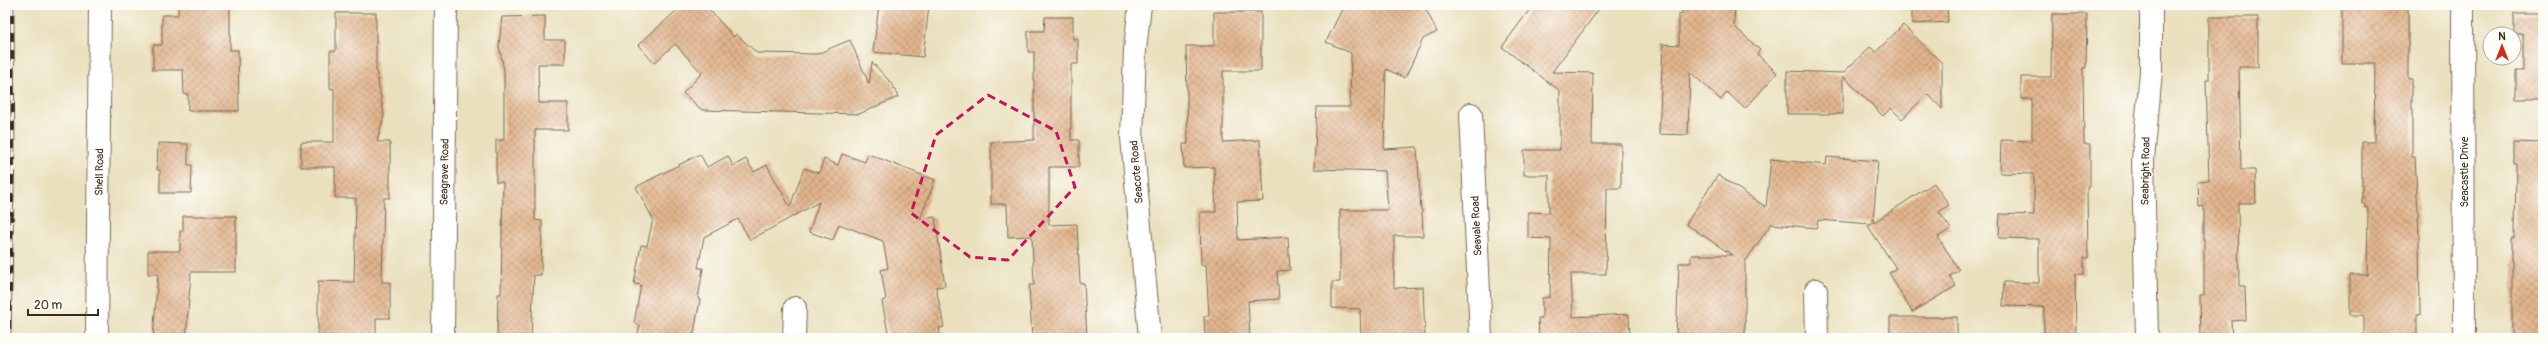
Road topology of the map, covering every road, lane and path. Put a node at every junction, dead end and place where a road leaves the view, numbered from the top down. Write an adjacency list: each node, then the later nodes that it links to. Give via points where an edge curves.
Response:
1 (100, 5): 9 (street, Shell Road)
2 (446, 5): 10 (street, Seagrave Road)
3 (1140, 5): 12 (street, Seacote Road, via 1135,49 1132,138)
4 (2151, 5): 15 (street, Seabright Road, via 2152,72 2143,160)
5 (2463, 5): 16 (street, Seacastle Drive)
6 (1472, 114): 13 (street, Seavale Road)
7 (1816, 290): 14 (street)
8 (794, 308): 11 (street)
9 (97, 338)
10 (443, 338)
11 (794, 338)
12 (1150, 338)
13 (1482, 338)
14 (1817, 338)
15 (2147, 338)
16 (2464, 338)

